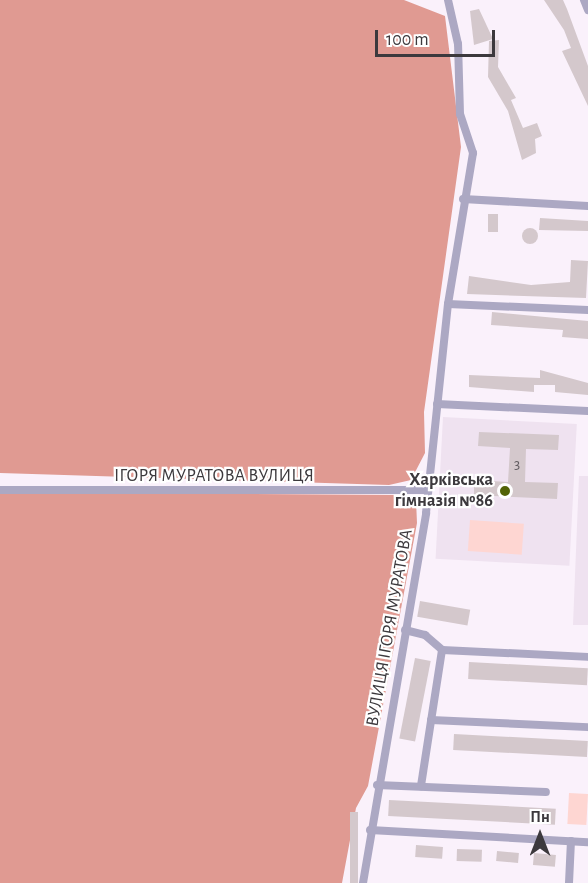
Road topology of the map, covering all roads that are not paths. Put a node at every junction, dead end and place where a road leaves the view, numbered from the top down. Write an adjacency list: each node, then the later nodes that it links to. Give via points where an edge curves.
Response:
1 (448, 0): 4 (street, ВУЛИЦЯ ІГОРЯ МУРАТОВА, via 458,44 460,114 472,144)
2 (584, 0): 3 (street)
3 (588, 10)
4 (463, 199): 5 (street); 6 (street, ВУЛИЦЯ ІГОРЯ МУРАТОВА)
5 (588, 206)
6 (448, 304): 7 (street); 8 (street, ВУЛИЦЯ ІГОРЯ МУРАТОВА)
7 (588, 310)
8 (437, 404): 9 (street); 11 (street, ВУЛИЦЯ ІГОРЯ МУРАТОВА)
9 (588, 411)
10 (0, 490): 11 (street, ІГОРЯ МУРАТОВА ВУЛИЦЯ)
11 (428, 490): 12 (street, ВУЛИЦЯ ІГОРЯ МУРАТОВА)
12 (405, 630): 13 (street, via 425,634); 17 (street, ВУЛИЦЯ ІГОРЯ МУРАТОВА)
13 (442, 650): 14 (street); 15 (street)
14 (588, 657)
15 (431, 720): 16 (street); 18 (street)
16 (588, 727)
17 (377, 784): 18 (street); 20 (street, ВУЛИЦЯ ІГОРЯ МУРАТОВА)
18 (421, 786): 19 (street)
19 (546, 792)
20 (370, 830): 21 (street); 23 (street, ВУЛИЦЯ ІГОРЯ МУРАТОВА)
21 (571, 841): 22 (street); 24 (street)
22 (588, 842)
23 (363, 883)
24 (569, 883)

